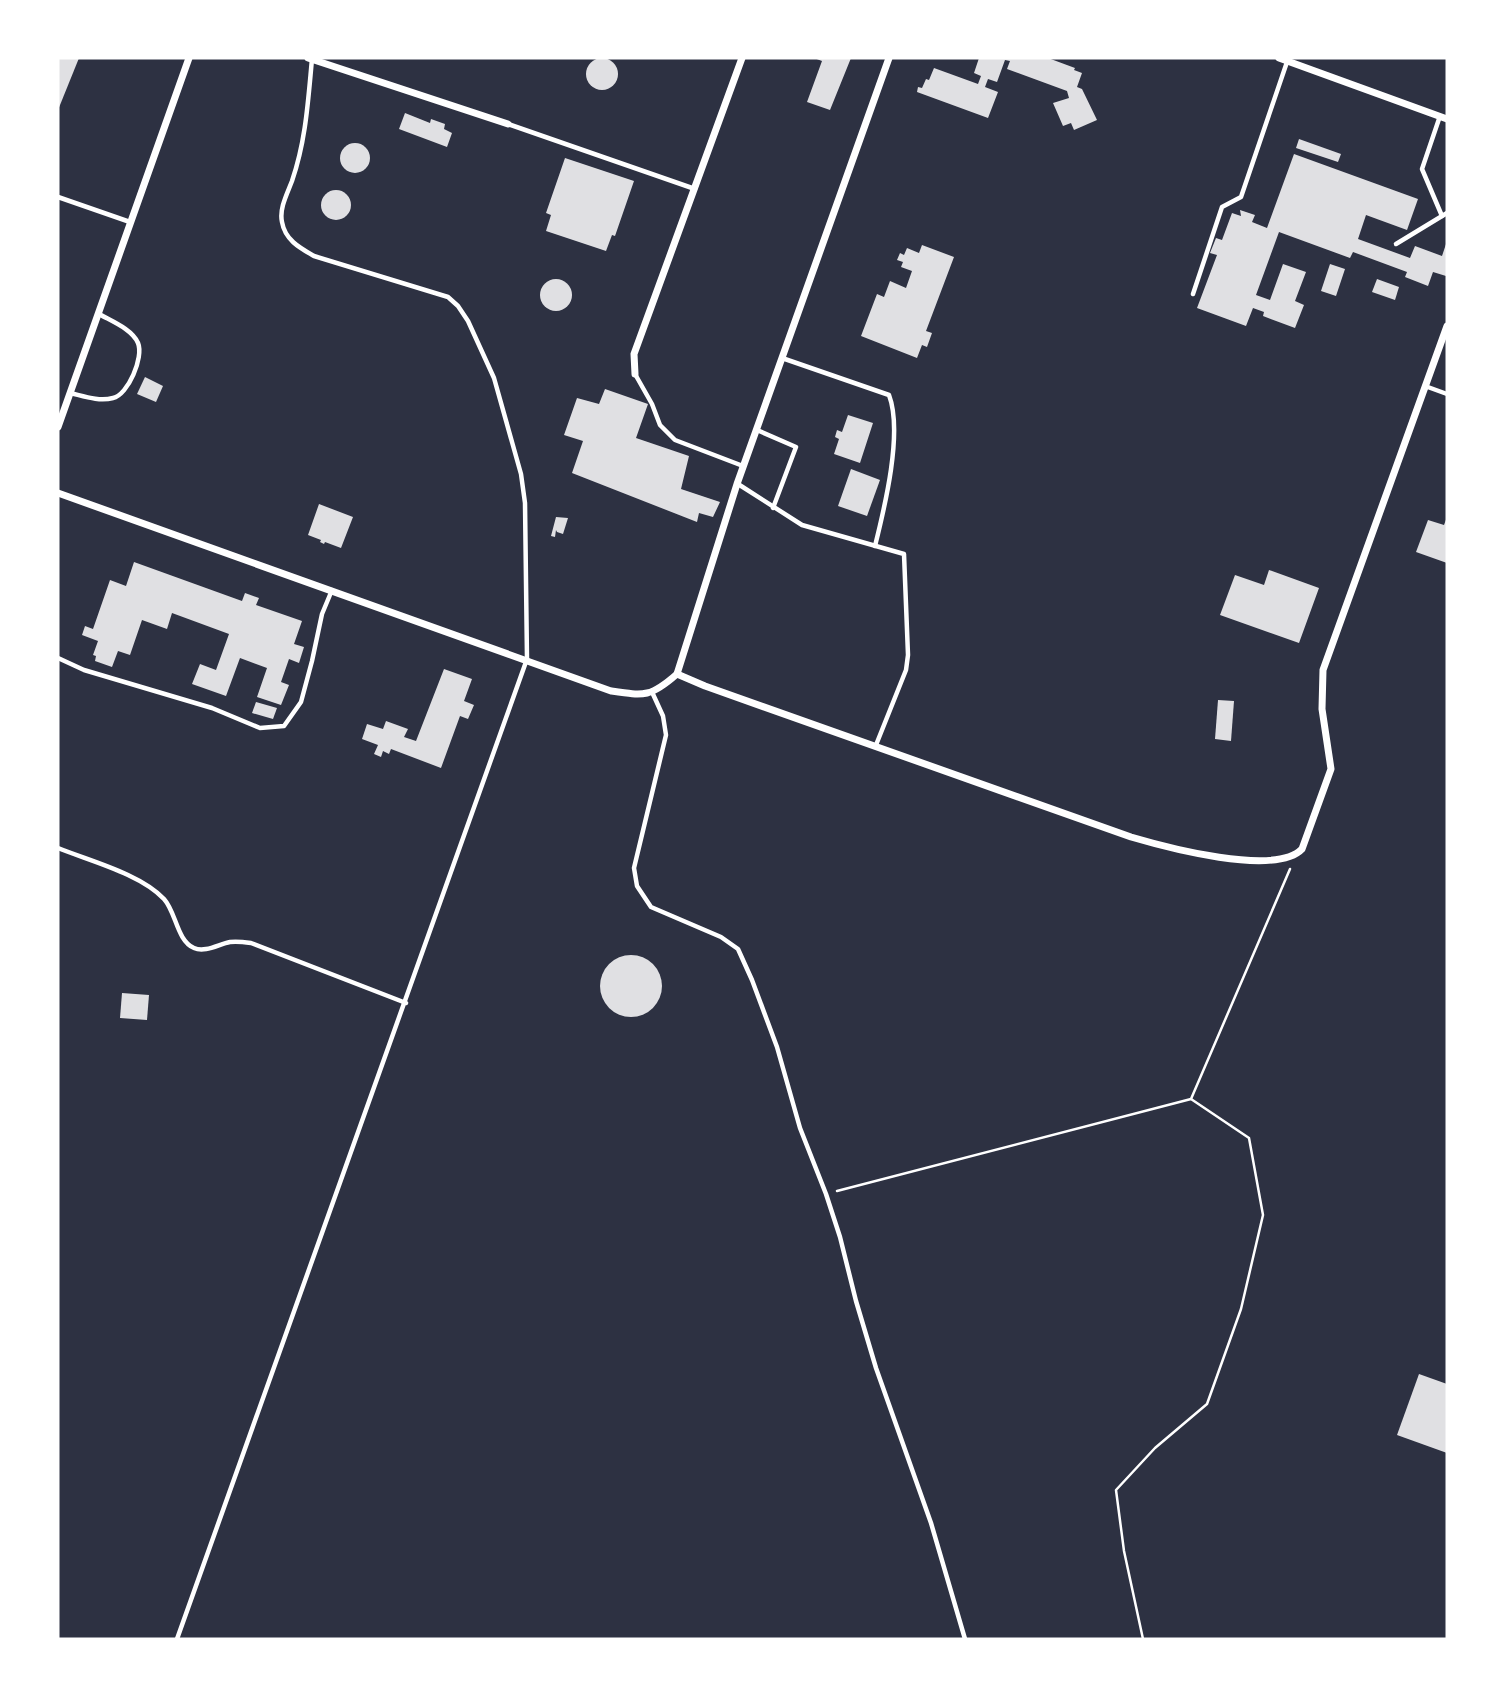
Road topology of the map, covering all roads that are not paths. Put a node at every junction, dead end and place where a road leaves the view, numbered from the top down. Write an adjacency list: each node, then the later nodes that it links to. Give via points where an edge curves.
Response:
1 (189, 58): 12 (street)
2 (310, 58): 8 (street); 31 (lane, via 308,119 282,209 284,229 297,246 314,256 448,297 468,321 494,378 521,474)
3 (742, 58): 9 (street)
4 (889, 58): 17 (street)
5 (1279, 58): 6 (street)
6 (1288, 61): 7 (street); 14 (lane, via 1241,197 1223,206)
7 (1443, 118): 11 (lane, via 1422,169)
8 (508, 124): 9 (lane)
9 (695, 189): 18 (street, via 634,354)
10 (58, 197): 12 (lane)
11 (1445, 214): 13 (lane)
12 (131, 222): 15 (street)
13 (1396, 244)
14 (1193, 294)
15 (98, 314): 20 (street); 20 (lane, via 129,331 138,343 135,372 115,398)
16 (1447, 326): 19 (street)
17 (781, 358): 23 (street); 28 (lane, via 889,395 895,412 891,467)
18 (635, 374): 24 (lane, via 660,425 675,440)
19 (1425, 386): 21 (lane); 34 (street, via 1323,670 1322,709 1331,769 1301,849 1294,855 1245,859 1179,851)
20 (70, 393): 22 (street)
21 (1447, 394)
22 (58, 427)
23 (756, 429): 24 (street); 27 (lane, via 796,447)
24 (743, 466): 25 (street)
25 (737, 484): 27 (lane); 32 (street)
26 (58, 493): 29 (street)
27 (774, 508): 28 (lane, via 802,525)
28 (875, 546): 34 (lane, via 904,554 908,655)
29 (332, 590): 30 (lane, via 321,614 301,702 284,726 260,728 212,708 84,670); 31 (street)
30 (58, 657)
31 (527, 659): 33 (street, via 611,691 640,695); 36 (lane)
32 (677, 674): 33 (street); 34 (street)
33 (655, 690): 38 (lane, via 666,735 634,868 637,886 652,907 738,949 777,1047 800,1128 826,1194 876,1368 931,1523)
34 (876, 745)
35 (58, 848): 36 (lane, via 146,885 164,899 192,948 233,941 251,943)
36 (406, 1003): 37 (lane)
37 (177, 1639)
38 (965, 1639)

